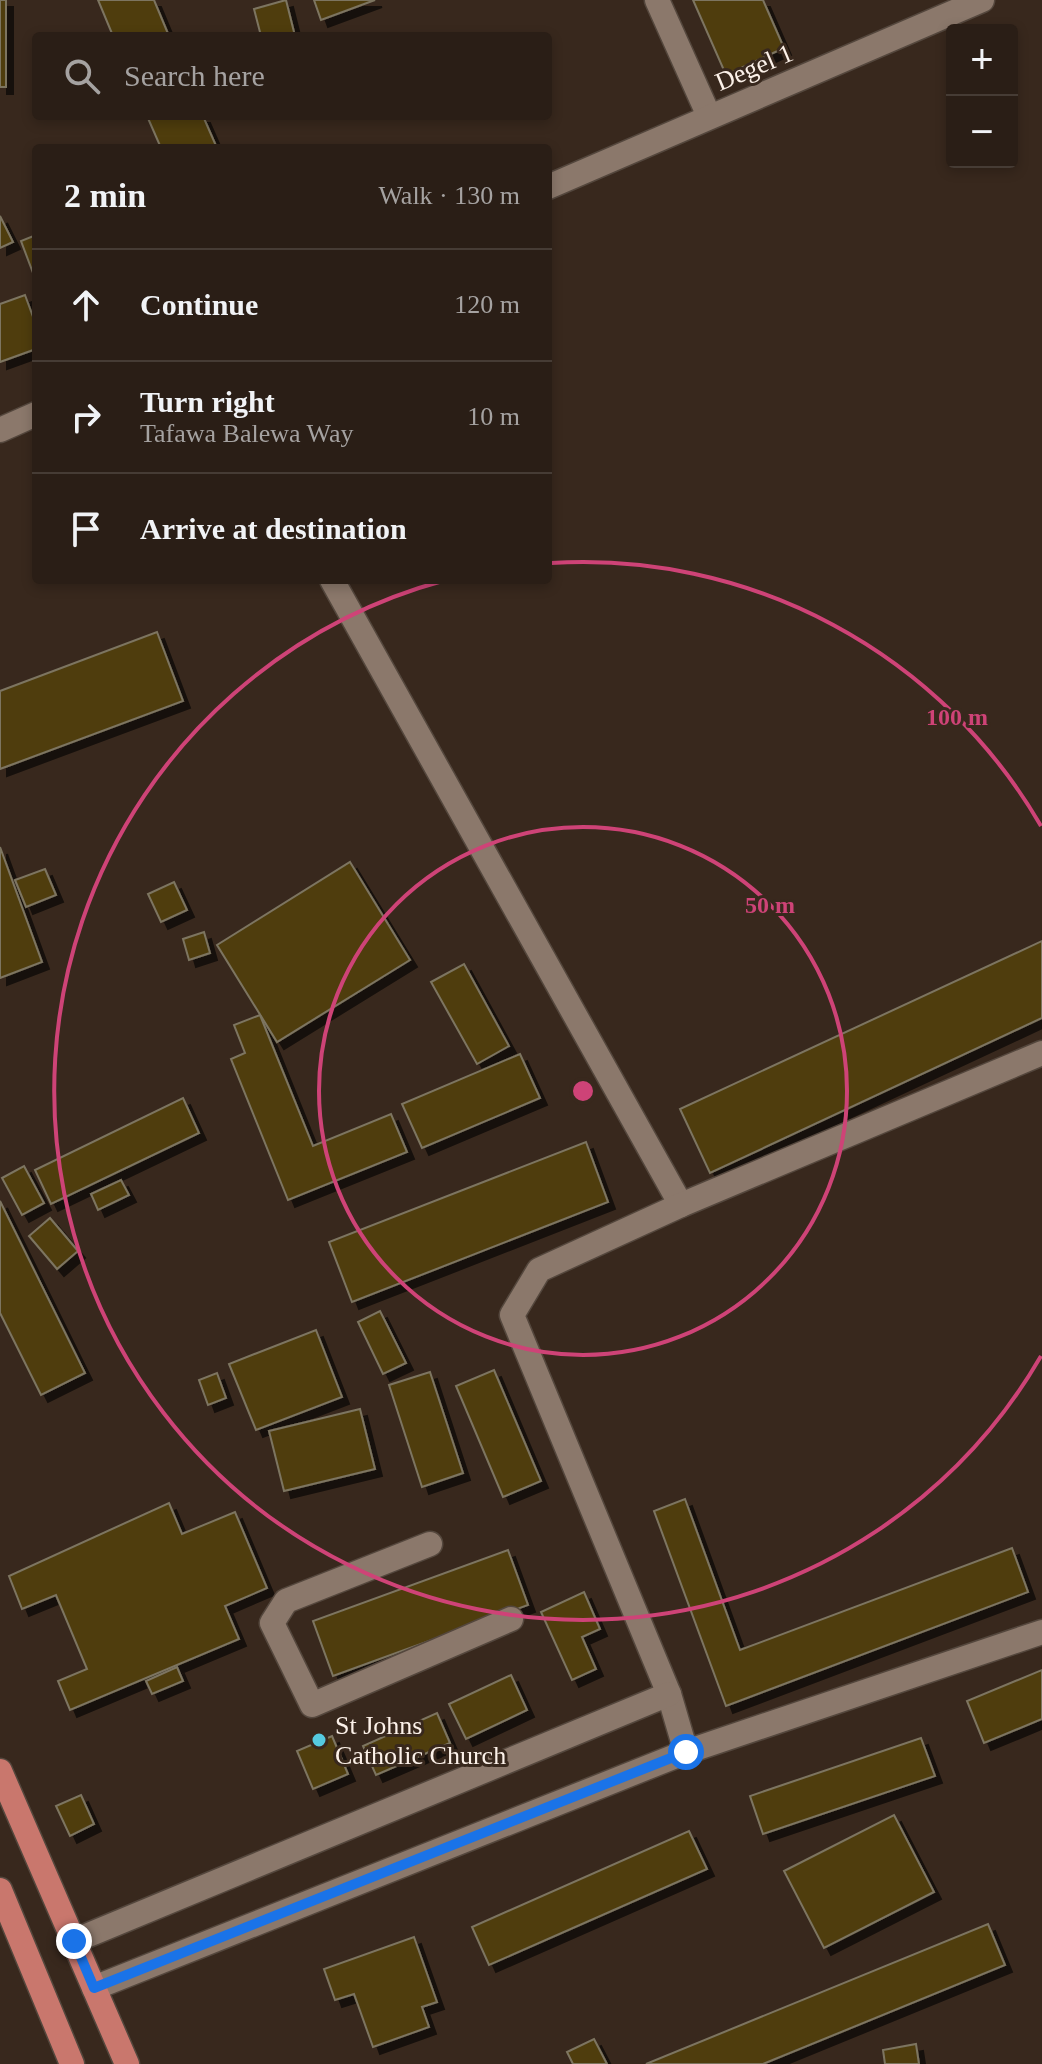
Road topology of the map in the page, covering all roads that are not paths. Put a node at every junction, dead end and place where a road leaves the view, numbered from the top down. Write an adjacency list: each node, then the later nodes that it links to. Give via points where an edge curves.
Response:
1 (657, 0): 3 (street)
2 (982, 0): 3 (street, Degel 1)
3 (709, 116): 4 (street, Degel 1)
4 (552, 185)
5 (32, 416): 6 (street)
6 (0, 430)
7 (334, 584): 9 (street)
8 (1042, 1053): 9 (street)
9 (681, 1205): 13 (street, via 539,1270 512,1315)
10 (430, 1544): 11 (street, via 286,1601 272,1623 312,1705)
11 (511, 1619)
12 (1042, 1632): 14 (street)
13 (669, 1694): 14 (street); 17 (street)
14 (686, 1752): 18 (street)
15 (0, 1771): 17 (main road)
16 (0, 1890): 19 (main road)
17 (74, 1941): 18 (main road)
18 (94, 1988): 20 (main road)
19 (72, 2064)
20 (127, 2064)

